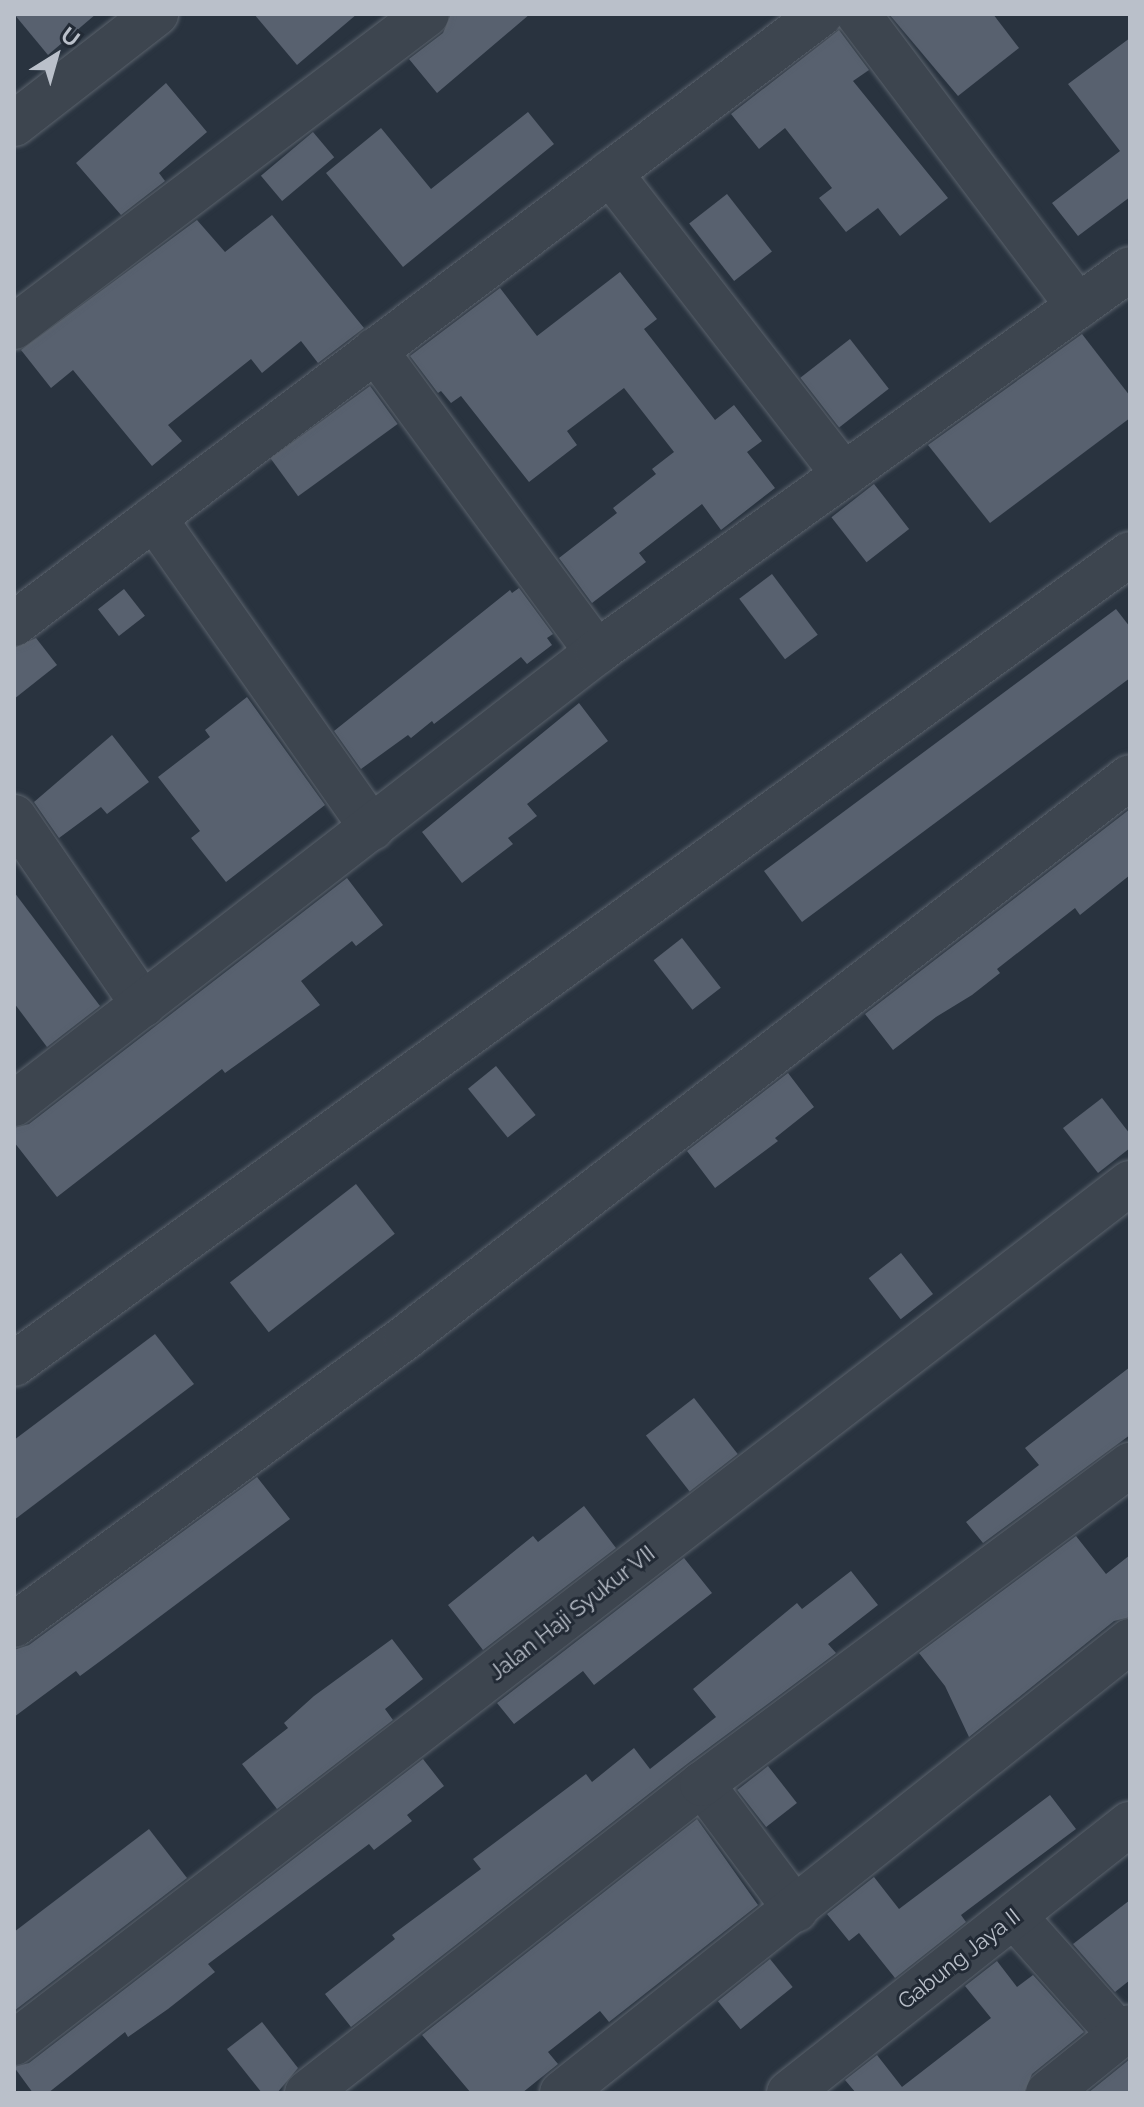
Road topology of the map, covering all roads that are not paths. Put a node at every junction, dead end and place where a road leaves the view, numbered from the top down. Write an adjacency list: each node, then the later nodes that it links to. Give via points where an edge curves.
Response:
1 (156, 14): 5 (street)
2 (427, 14): 9 (street)
3 (821, 14): 6 (street)
4 (858, 14): 8 (street)
5 (14, 124)
6 (610, 173): 10 (street); 11 (street)
7 (1130, 269): 8 (street)
8 (1078, 306): 11 (street)
9 (14, 327)
10 (375, 350): 12 (street); 15 (street)
11 (844, 475): 15 (street)
12 (154, 518): 14 (street); 18 (street)
13 (1130, 554): 22 (street)
14 (14, 624)
15 (597, 652): 18 (street)
16 (1130, 777): 24 (street, via 406,1337)
17 (14, 817): 19 (street)
18 (372, 828): 19 (street)
19 (143, 1005): 20 (street)
20 (14, 1104)
21 (1130, 1183): 31 (street, Jalan Haji Syukur VII)
22 (14, 1364)
23 (1130, 1465): 26 (street)
24 (14, 1625)
25 (1130, 1641): 28 (street)
26 (702, 1784): 28 (street); 32 (street)
27 (1130, 1824): 29 (street, Gabung Jaya II)
28 (796, 1910): 33 (street)
29 (1014, 1916): 30 (street); 34 (street, Gabung Jaya II)
30 (1125, 2031): 35 (street)
31 (14, 2043)
32 (307, 2093)
33 (562, 2093)
34 (789, 2093)
35 (1048, 2093)

